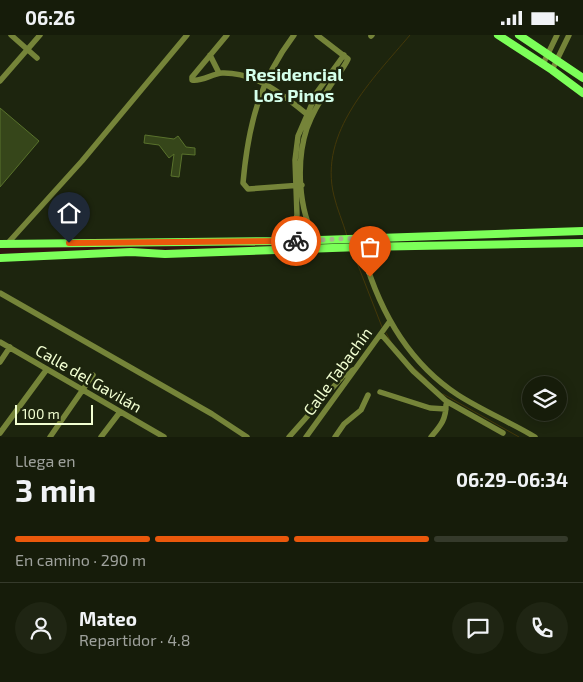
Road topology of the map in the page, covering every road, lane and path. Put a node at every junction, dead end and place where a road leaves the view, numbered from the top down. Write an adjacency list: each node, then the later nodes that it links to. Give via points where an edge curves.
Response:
1 (11, 35): 11 (street)
2 (40, 35): 11 (street)
3 (187, 35): 32 (street, via 82,161)
4 (227, 35): 13 (street)
5 (294, 35): 21 (street)
6 (317, 35): 23 (street, via 344,55 324,81)
7 (498, 35): 16 (main road)
8 (557, 35): 12 (street)
9 (569, 35): 15 (street)
10 (523, 37): 12 (main road)
11 (27, 50): 14 (street); 20 (street)
12 (549, 54): 15 (main road); 16 (street)
13 (210, 55): 18 (street); 18 (street, via 192,80)
14 (37, 58)
15 (558, 59): 17 (street); 19 (main road)
16 (543, 64): 17 (main road)
17 (552, 70): 22 (main road)
18 (219, 73): 21 (street, via 240,75)
19 (583, 78)
20 (0, 81)
21 (264, 83): 23 (street); 24 (street, via 251,123 243,185 248,189)
22 (583, 93)
23 (309, 116): 24 (street, via 296,147)
24 (298, 186): 25 (street)
25 (301, 206): 26 (street); 27 (street)
26 (296, 221): 27 (street); 33 (street)
27 (308, 221): 29 (street)
28 (583, 231): 30 (main road)
29 (316, 240): 30 (main road); 33 (main road)
30 (360, 243): 31 (main road); 33 (main road); 36 (street, via 370,277)
31 (583, 243)
32 (4, 244): 33 (main road)
33 (289, 245): 34 (main road, via 165,254 131,252)
34 (0, 259)
35 (0, 293): 56 (street)
36 (390, 321): 37 (street, Calle Tabachín); 61 (street, via 411,353 440,382)
37 (383, 331): 42 (street, Calle Tabachín); 47 (street, via 413,371)
38 (0, 342): 39 (street, Calle del Gavilán)
39 (10, 347): 40 (street); 41 (street, Calle del Gavilán)
40 (0, 362)
41 (47, 369): 44 (street, Calle del Gavilán); 50 (street)
42 (356, 369): 57 (street, via 343,377); 58 (street, Calle Tabachín)
43 (93, 375): 44 (street)
44 (83, 391): 49 (street, Calle del Gavilán); 53 (street)
45 (380, 391): 48 (street, via 430,408)
46 (368, 395): 59 (street, via 360,410)
47 (446, 401): 48 (street); 51 (street)
48 (446, 409): 60 (street, via 443,423)
49 (120, 412): 52 (street, Calle del Gavilán); 54 (street)
50 (0, 433)
51 (503, 433)
52 (153, 434): 55 (street, Calle del Gavilán)
53 (50, 437)
54 (102, 437)
55 (164, 437)
56 (247, 437)
57 (289, 437)
58 (306, 437)
59 (335, 437)
60 (431, 437)
61 (535, 437)

